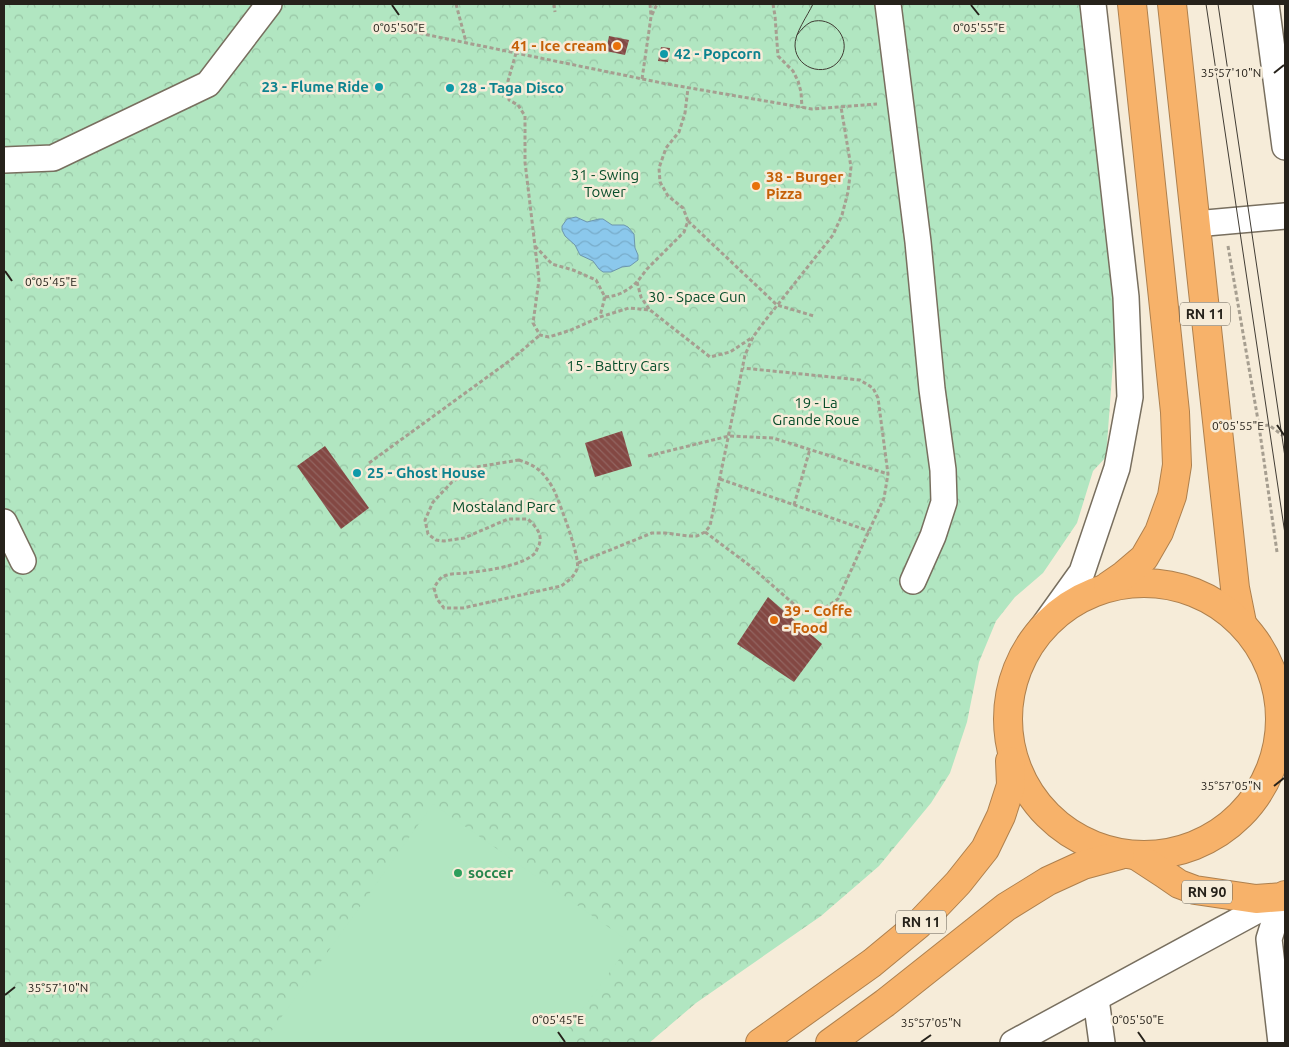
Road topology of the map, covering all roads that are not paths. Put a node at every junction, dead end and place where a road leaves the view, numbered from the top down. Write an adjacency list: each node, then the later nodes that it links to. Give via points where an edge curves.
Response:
1 (269, 4): 8 (street, via 208,84 53,158)
2 (888, 4): 13 (street, via 944,478 944,502)
3 (1093, 4): 16 (street, via 1126,297 1130,396 1117,468 1082,572)
4 (1132, 4): 14 (highway, RN 11, via 1175,412 1177,465 1172,496 1159,532 1144,558)
5 (1172, 4): 10 (highway, RN 11)
6 (1266, 4): 7 (street)
7 (1285, 147)
8 (4, 160)
9 (1285, 216): 10 (street)
10 (1195, 224): 15 (highway, RN 11, via 1235,588)
11 (4, 522): 12 (street)
12 (23, 561)
13 (913, 581)
14 (1104, 588): 15 (highway, via 1141,582 1178,586 1212,600); 16 (highway, via 1068,605)
15 (1249, 631): 17 (highway); 19 (highway, via 1275,679 1281,722 1273,765 1252,803 1220,833 1180,852)
16 (1039, 632): 18 (highway, via 1017,667 1007,708)
17 (1285, 657)
18 (1010, 749): 19 (highway, via 1024,787 1048,818 1081,842); 24 (highway, RN 11, via 1011,785 1001,816 985,849 958,883 918,925 872,963)
19 (1128, 856): 20 (highway, RN 90, via 1179,884); 25 (highway, RN 11, via 1083,865 1048,881 1006,907)
20 (1202, 892): 21 (highway, RN 90, via 1256,899); 22 (street, via 1215,897 1222,910 1222,918)
21 (1284, 896): 22 (street); 28 (street, via 1270,939)
22 (1211, 936): 23 (street)
23 (1096, 999): 26 (street); 27 (street)
24 (760, 1043)
25 (830, 1043)
26 (1013, 1043)
27 (1102, 1043)
28 (1281, 1043)

